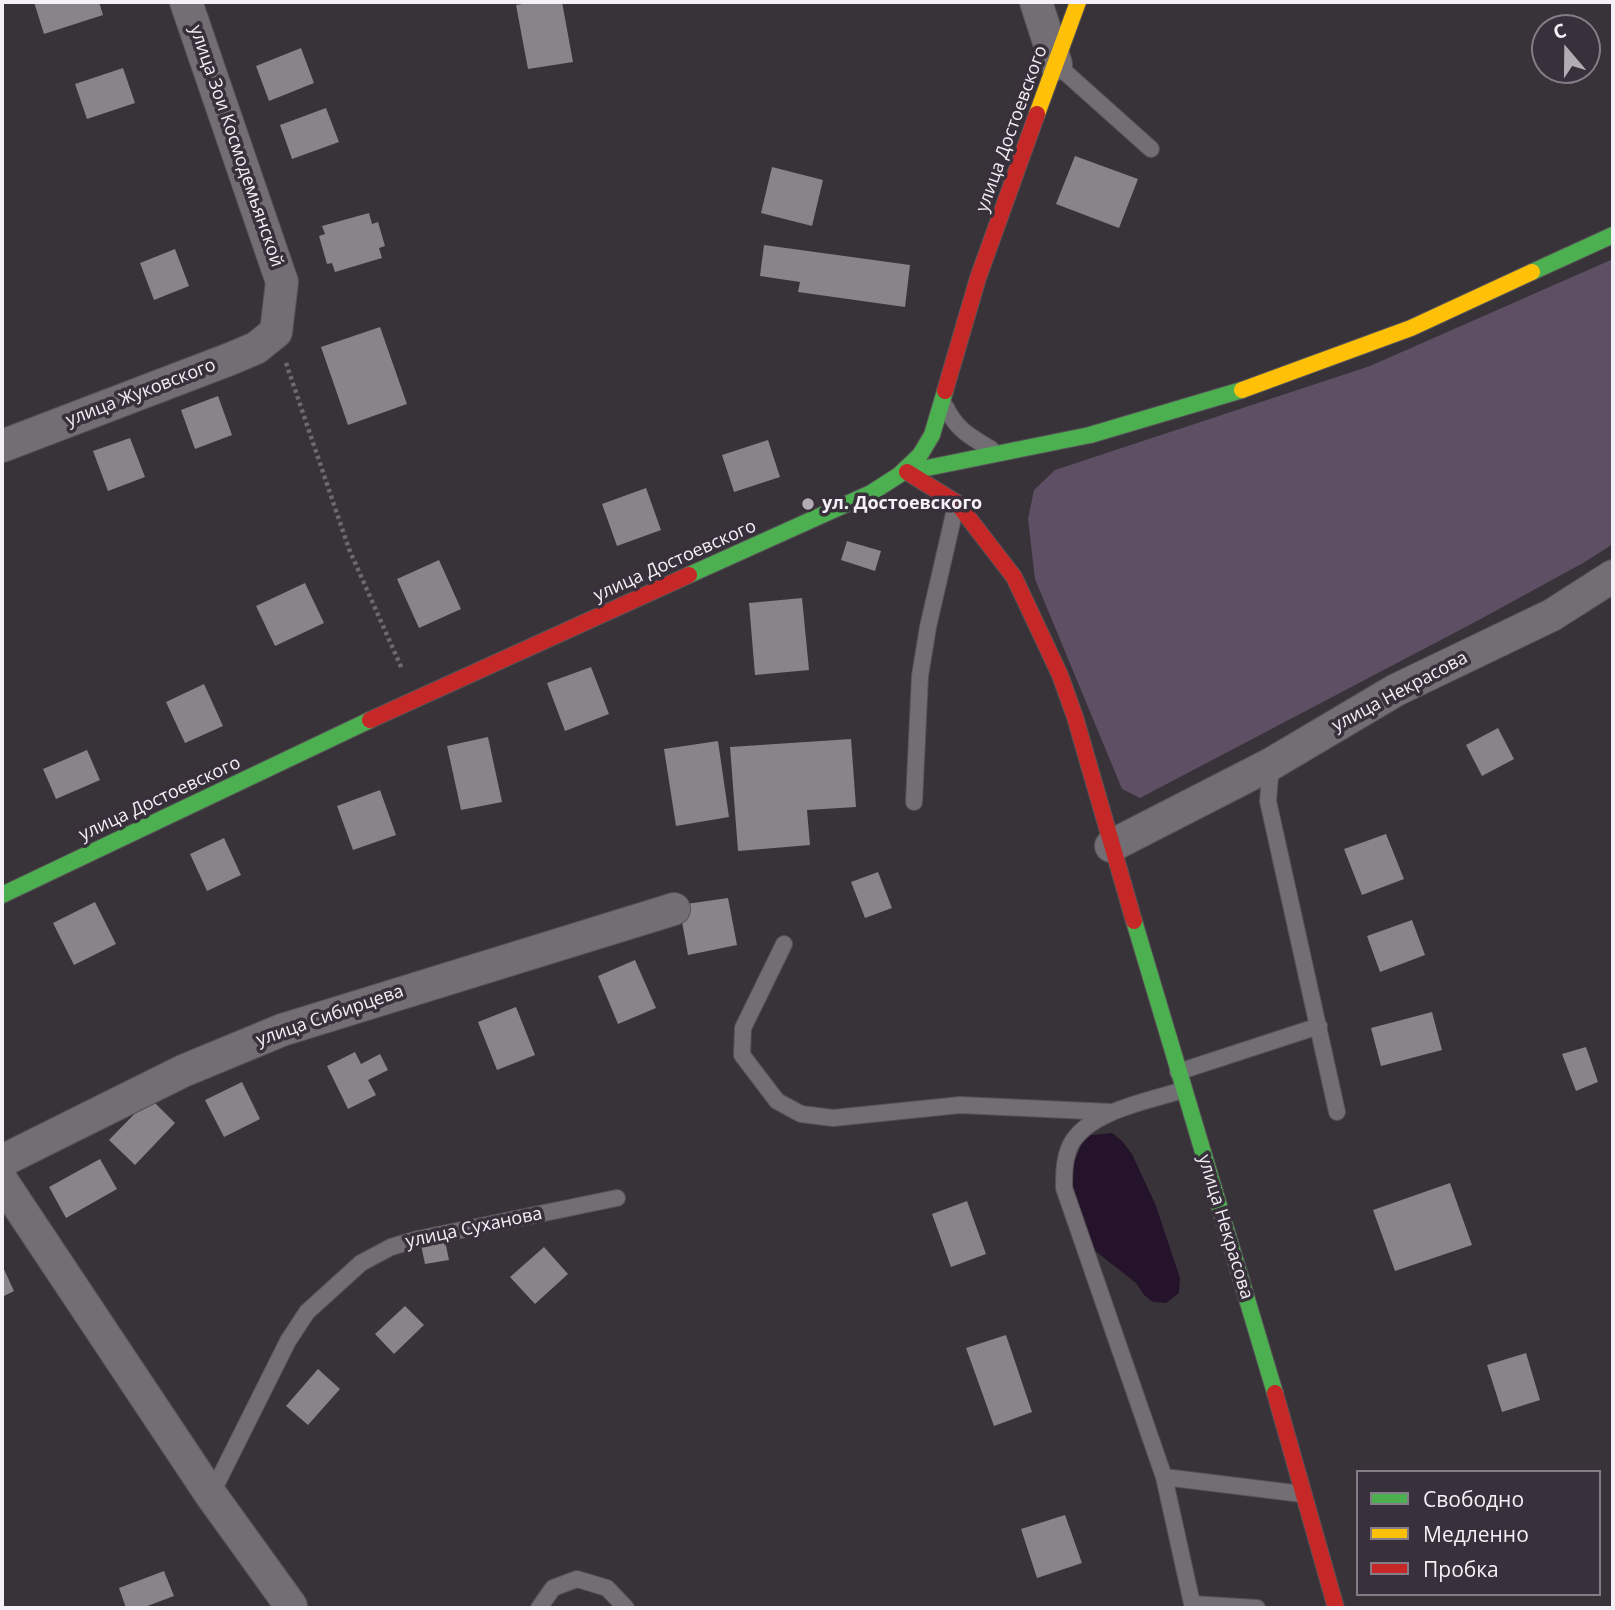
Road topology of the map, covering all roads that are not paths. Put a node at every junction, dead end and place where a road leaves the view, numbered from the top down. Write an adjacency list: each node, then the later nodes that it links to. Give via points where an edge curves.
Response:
1 (186, 2): 7 (street, улица Зои Космодемьянской, via 282,282)
2 (1037, 2): 4 (street)
3 (1079, 2): 4 (main road, улица Достоевского)
4 (1056, 64): 5 (lane); 8 (main road, улица Достоевского, via 978,278)
5 (1152, 149)
6 (1613, 235): 10 (main road, via 1410,328 1219,399 1090,435)
7 (276, 332): 9 (street, улица Жуковского, via 239,356)
8 (942, 401): 10 (lane, via 965,434); 11 (main road, улица Достоевского, via 932,435)
9 (2, 446)
10 (999, 453): 11 (main road)
11 (907, 471): 12 (main road, улица Некрасова); 17 (main road, улица Достоевского, via 871,493 415,699)
12 (957, 503): 15 (lane, via 920,677); 16 (main road, улица Некрасова, via 1014,577 1044,638 1075,717)
13 (1613, 576): 14 (street, улица Некрасова, via 1552,615 1396,690)
14 (1272, 764): 16 (street, улица Некрасова); 20 (lane, via 1268,801)
15 (914, 802)
16 (1111, 846): 21 (main road, улица Некрасова)
17 (2, 895)
18 (674, 909): 25 (street, улица Сибирцева, via 282,1030 183,1071)
19 (784, 944): 23 (lane, via 743,1028 742,1055 777,1101 801,1114 833,1118 960,1105)
20 (1319, 1026): 21 (lane); 24 (lane)
21 (1178, 1072): 22 (main road, улица Некрасова)
22 (1183, 1090): 23 (lane); 29 (main road, улица Некрасова)
23 (1113, 1112): 28 (lane, via 1084,1127 1071,1145 1064,1164 1064,1188)
24 (1337, 1112)
25 (2, 1161)
26 (2, 1181): 30 (street)
27 (617, 1198): 30 (lane, улица Суханова, via 418,1239 361,1263 307,1312 288,1341)
28 (1164, 1478): 29 (lane); 31 (lane)
29 (1302, 1494): 36 (main road, улица Некрасова)
30 (211, 1495): 32 (street)
31 (1193, 1606): 35 (lane)
32 (291, 1608)
33 (539, 1608): 34 (lane, via 554,1588 577,1579 607,1588)
34 (625, 1608)
35 (1257, 1608)
36 (1336, 1608)

